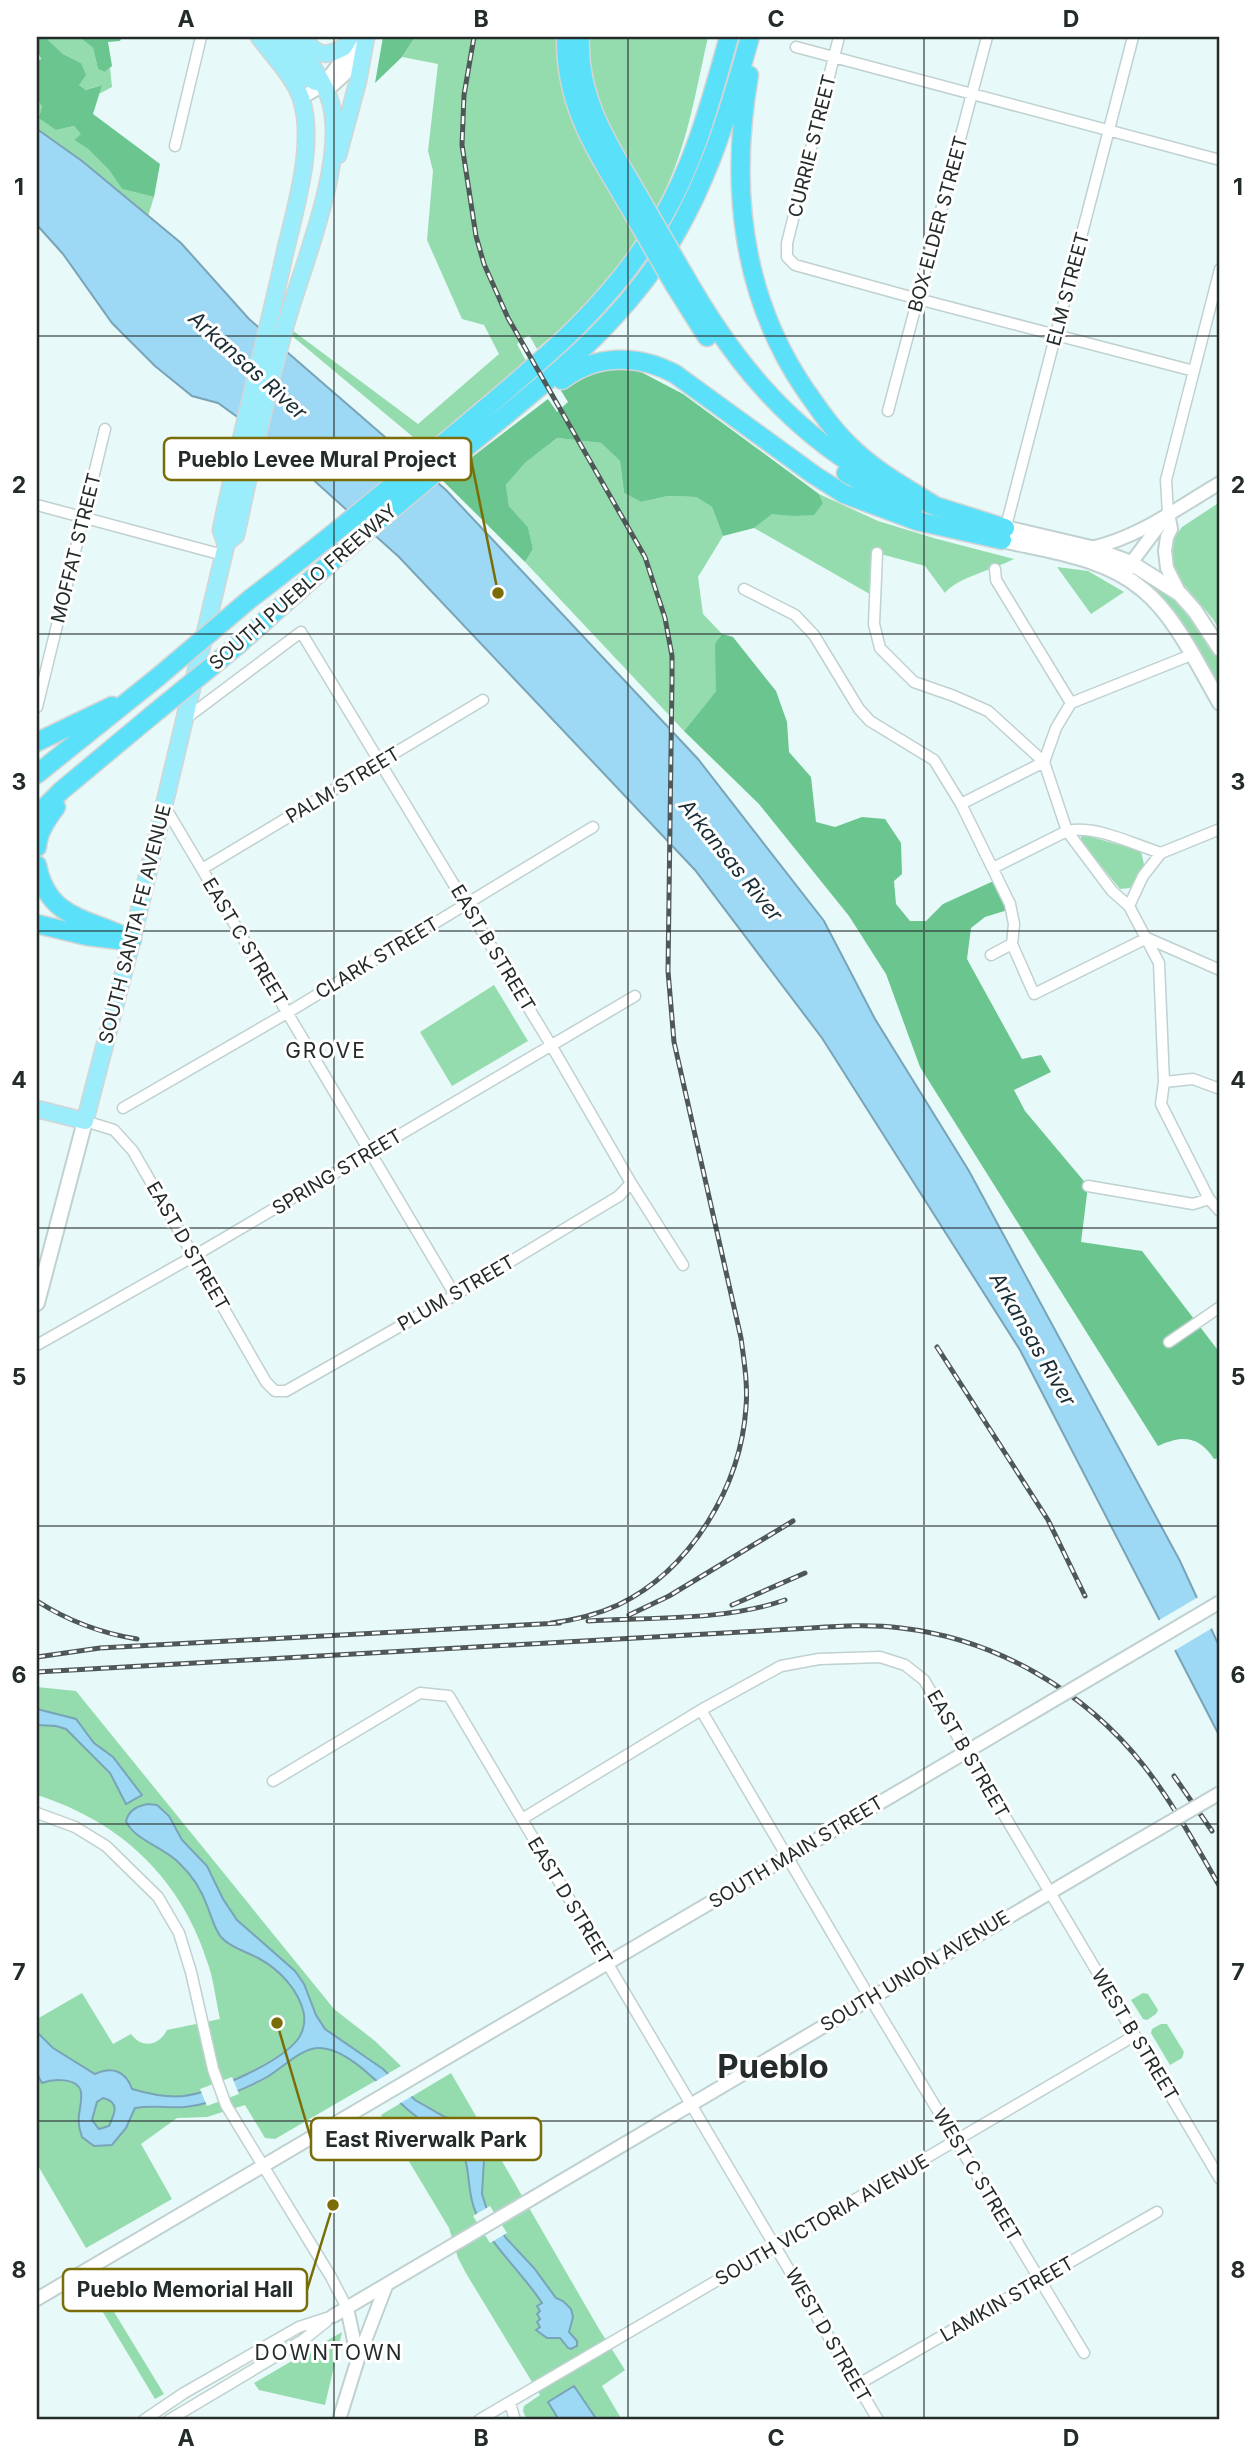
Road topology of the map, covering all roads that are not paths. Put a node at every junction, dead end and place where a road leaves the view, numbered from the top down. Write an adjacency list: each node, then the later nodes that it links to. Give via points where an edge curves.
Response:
1 (259, 37): 21 (main road)
2 (270, 37): 19 (main road, via 310,79)
3 (288, 37): 19 (main road, SOUTH SANTA FE AVENUE)
4 (301, 37): 5 (main road, via 310,48 326,54 344,47)
5 (350, 37): 19 (street, via 349,50)
6 (365, 37): 19 (street, via 346,73 333,85); 26 (main road, via 346,128)
7 (566, 37): 27 (highway, via 568,78 576,108 589,137)
8 (580, 37): 27 (highway, via 581,75 588,104)
9 (718, 37): 24 (highway)
10 (729, 37): 24 (highway, SOUTH PUEBLO FREEWAY)
11 (750, 37): 35 (highway, SOUTH PUEBLO FREEWAY, via 709,167 664,254 600,333)
12 (758, 37): 39 (highway, via 745,99 740,172 745,240 763,310 793,371 835,430 874,467)
13 (839, 37): 18 (street, CURRIE STREET)
14 (987, 37): 20 (street, BOX ELDER STREET)
15 (1133, 37): 22 (street, ELM STREET)
16 (200, 40): 23 (street)
17 (796, 47): 18 (street)
18 (834, 58): 20 (street); 30 (street, CURRIE STREET, via 787,257 795,265)
19 (323, 85): 21 (street); 26 (main road, SOUTH SANTA FE AVENUE, via 331,104)
20 (972, 95): 22 (street); 30 (street, BOX ELDER STREET)
21 (301, 98): 45 (main road, SOUTH SANTA FE AVENUE, via 305,162 221,530)
22 (1109, 131): 25 (street); 31 (street, ELM STREET)
23 (175, 146)
24 (691, 159): 36 (highway, SOUTH PUEBLO FREEWAY, via 656,229 604,300)
25 (1220, 160)
26 (329, 181): 45 (main road, SOUTH SANTA FE AVENUE, via 284,328 236,535)
27 (634, 201): 29 (highway, bridge)
28 (1220, 269): 32 (street)
29 (679, 279): 39 (highway, via 733,354 797,422 856,467); 43 (highway, via 720,355 753,396 791,432 874,491)
30 (918, 299): 31 (street); 33 (street, BOX ELDER STREET)
31 (1057, 335): 32 (street); 42 (street, ELM STREET)
32 (1194, 371): 40 (street, via 1166,481)
33 (888, 411)
34 (105, 429): 41 (street, MOFFAT STREET)
35 (482, 434): 36 (highway, SOUTH PUEBLO FREEWAY); 43 (highway, via 499,430 569,375 589,365 611,359 645,361 675,374 844,494 917,521)
36 (444, 454): 54 (highway, SOUTH PUEBLO FREEWAY, bridge, via 250,599); 60 (highway, SOUTH PUEBLO FREEWAY, bridge, via 239,644)
37 (1220, 483): 40 (street)
38 (37, 505): 41 (street)
39 (937, 507): 42 (highway)
40 (1168, 513): 44 (street, via 1115,543); 47 (street); 51 (street, via 1167,568)
41 (84, 517): 45 (street); 58 (street, MOFFAT STREET)
42 (1004, 534): 43 (highway); 44 (main road); 49 (main road, via 1091,561)
43 (982, 537)
44 (1091, 548): 47 (main road)
45 (225, 549): 59 (main road, SOUTH SANTA FE AVENUE)
46 (877, 553): 62 (street, via 874,624 880,648 914,682 988,711)
47 (1131, 563): 49 (street); 51 (main road)
48 (995, 569): 57 (street, via 996,580)
49 (1124, 577): 53 (main road, via 1144,589 1169,618)
50 (744, 589): 65 (street, via 795,615 814,635 864,715 934,760)
51 (1180, 594): 52 (main road)
52 (1220, 649)
53 (1191, 655): 56 (main road); 57 (street)
54 (140, 692): 61 (highway); 64 (highway, SOUTH PUEBLO FREEWAY)
55 (483, 700): 63 (street, PALM STREET)
56 (1220, 703)
57 (1071, 704): 62 (street)
58 (37, 707)
59 (185, 719): 63 (street, EAST B STREET, via 301,632); 66 (main road, SOUTH SANTA FE AVENUE)
60 (130, 734): 67 (highway, SOUTH PUEBLO FREEWAY); 71 (highway, via 57,805)
61 (37, 742)
62 (1044, 762): 65 (street); 70 (street)
63 (382, 763): 75 (street, PALM STREET); 76 (street, EAST B STREET)
64 (37, 774)
65 (961, 804): 74 (street)
66 (165, 807): 75 (street, EAST C STREET); 80 (main road, SOUTH SANTA FE AVENUE)
67 (37, 815)
68 (593, 827): 76 (street, CLARK STREET)
69 (1220, 829): 72 (street)
70 (1067, 831): 72 (street, via 1093,831); 74 (street); 77 (street, via 1112,891)
71 (37, 847)
72 (1161, 853): 77 (street, via 1143,876)
73 (37, 865): 80 (highway, via 48,894 64,912)
74 (993, 868): 81 (street, via 1010,904)
75 (202, 869): 85 (street, EAST C STREET)
76 (466, 905): 85 (street, CLARK STREET); 86 (street, EAST B STREET)
77 (1129, 906): 79 (street)
78 (37, 924): 80 (highway, via 87,936)
79 (1147, 939): 81 (street, via 1034,995); 83 (street); 87 (street, via 1159,963)
80 (132, 940): 91 (main road, SOUTH SANTA FE AVENUE)
81 (1012, 944): 82 (street)
82 (991, 955)
83 (1220, 970)
84 (635, 996): 86 (street, SPRING STREET)
85 (287, 1013): 89 (street, CLARK STREET); 92 (street, EAST C STREET)
86 (551, 1045): 92 (street, SPRING STREET); 93 (street, EAST B STREET)
87 (1164, 1082): 88 (street, via 1193,1079); 95 (street, via 1161,1104)
88 (1220, 1089)
89 (124, 1108)
90 (37, 1109): 91 (main road)
91 (85, 1121): 97 (street, EAST D STREET, via 108,1127 127,1143); 100 (main road, SOUTH SANTA FE AVENUE)
92 (370, 1152): 97 (street, SPRING STREET); 99 (street, EAST C STREET)
93 (631, 1183): 98 (street, EAST B STREET); 99 (street, PLUM STREET, via 619,1196)
94 (1088, 1186): 95 (street, via 1194,1204)
95 (1209, 1199): 96 (street)
96 (1220, 1211)
97 (194, 1256): 103 (street, SPRING STREET); 104 (street, EAST D STREET)
98 (683, 1265)
99 (455, 1295): 104 (street, PLUM STREET, via 286,1391)
100 (37, 1303)
101 (1220, 1307): 102 (street)
102 (1170, 1342)
103 (37, 1345)
104 (275, 1391)
105 (1220, 1602): 111 (street, SOUTH MAIN STREET, bridge)
106 (701, 1710): 110 (street, EAST B STREET); 111 (street); 112 (street, EAST B STREET, via 781,1666 819,1659 880,1657 905,1665 924,1680)
107 (273, 1781): 110 (street, EAST D STREET, via 420,1693 437,1693 449,1696)
108 (1220, 1793): 112 (street, SOUTH UNION AVENUE, bridge)
109 (37, 1813): 118 (street, via 75,1827 106,1846 158,1896 179,1933 220,2090)
110 (522, 1819): 113 (street, EAST D STREET)
111 (788, 1857): 113 (street, SOUTH MAIN STREET); 114 (street)
112 (1049, 1892): 114 (street, SOUTH UNION AVENUE); 115 (street, WEST B STREET)
113 (608, 1963): 116 (street, EAST D STREET); 118 (street, SOUTH MAIN STREET)
114 (870, 1998): 116 (street, SOUTH UNION AVENUE); 117 (street, WEST C STREET)
115 (1135, 2036): 117 (street, SOUTH VICTORIA AVENUE); 119 (street, WEST B STREET)
116 (692, 2106): 121 (street, WEST D STREET); 123 (street, SOUTH UNION AVENUE)
117 (956, 2141): 121 (street, SOUTH VICTORIA AVENUE); 122 (street, WEST C STREET)
118 (265, 2166): 124 (street, SOUTH MAIN STREET); 125 (street)
119 (1220, 2179)
120 (1157, 2212): 122 (street, LAMKIN STREET)
121 (776, 2246): 129 (street, WEST D STREET); 130 (street, SOUTH VICTORIA AVENUE)
122 (1039, 2279): 127 (street, WEST C STREET); 129 (street, LAMKIN STREET)
123 (386, 2286): 125 (street, SOUTH UNION AVENUE); 128 (street)
124 (37, 2299)
125 (347, 2308): 126 (street, SOUTH UNION AVENUE); 128 (street)
126 (333, 2316): 131 (street, via 299,2327); 132 (street, via 303,2340)
127 (1084, 2353)
128 (358, 2359): 133 (street)
129 (857, 2385): 136 (street, WEST D STREET)
130 (510, 2403): 134 (street, SOUTH VICTORIA AVENUE); 135 (street)
131 (144, 2420)
132 (169, 2420)
133 (339, 2420)
134 (479, 2420)
135 (515, 2420)
136 (878, 2420)

